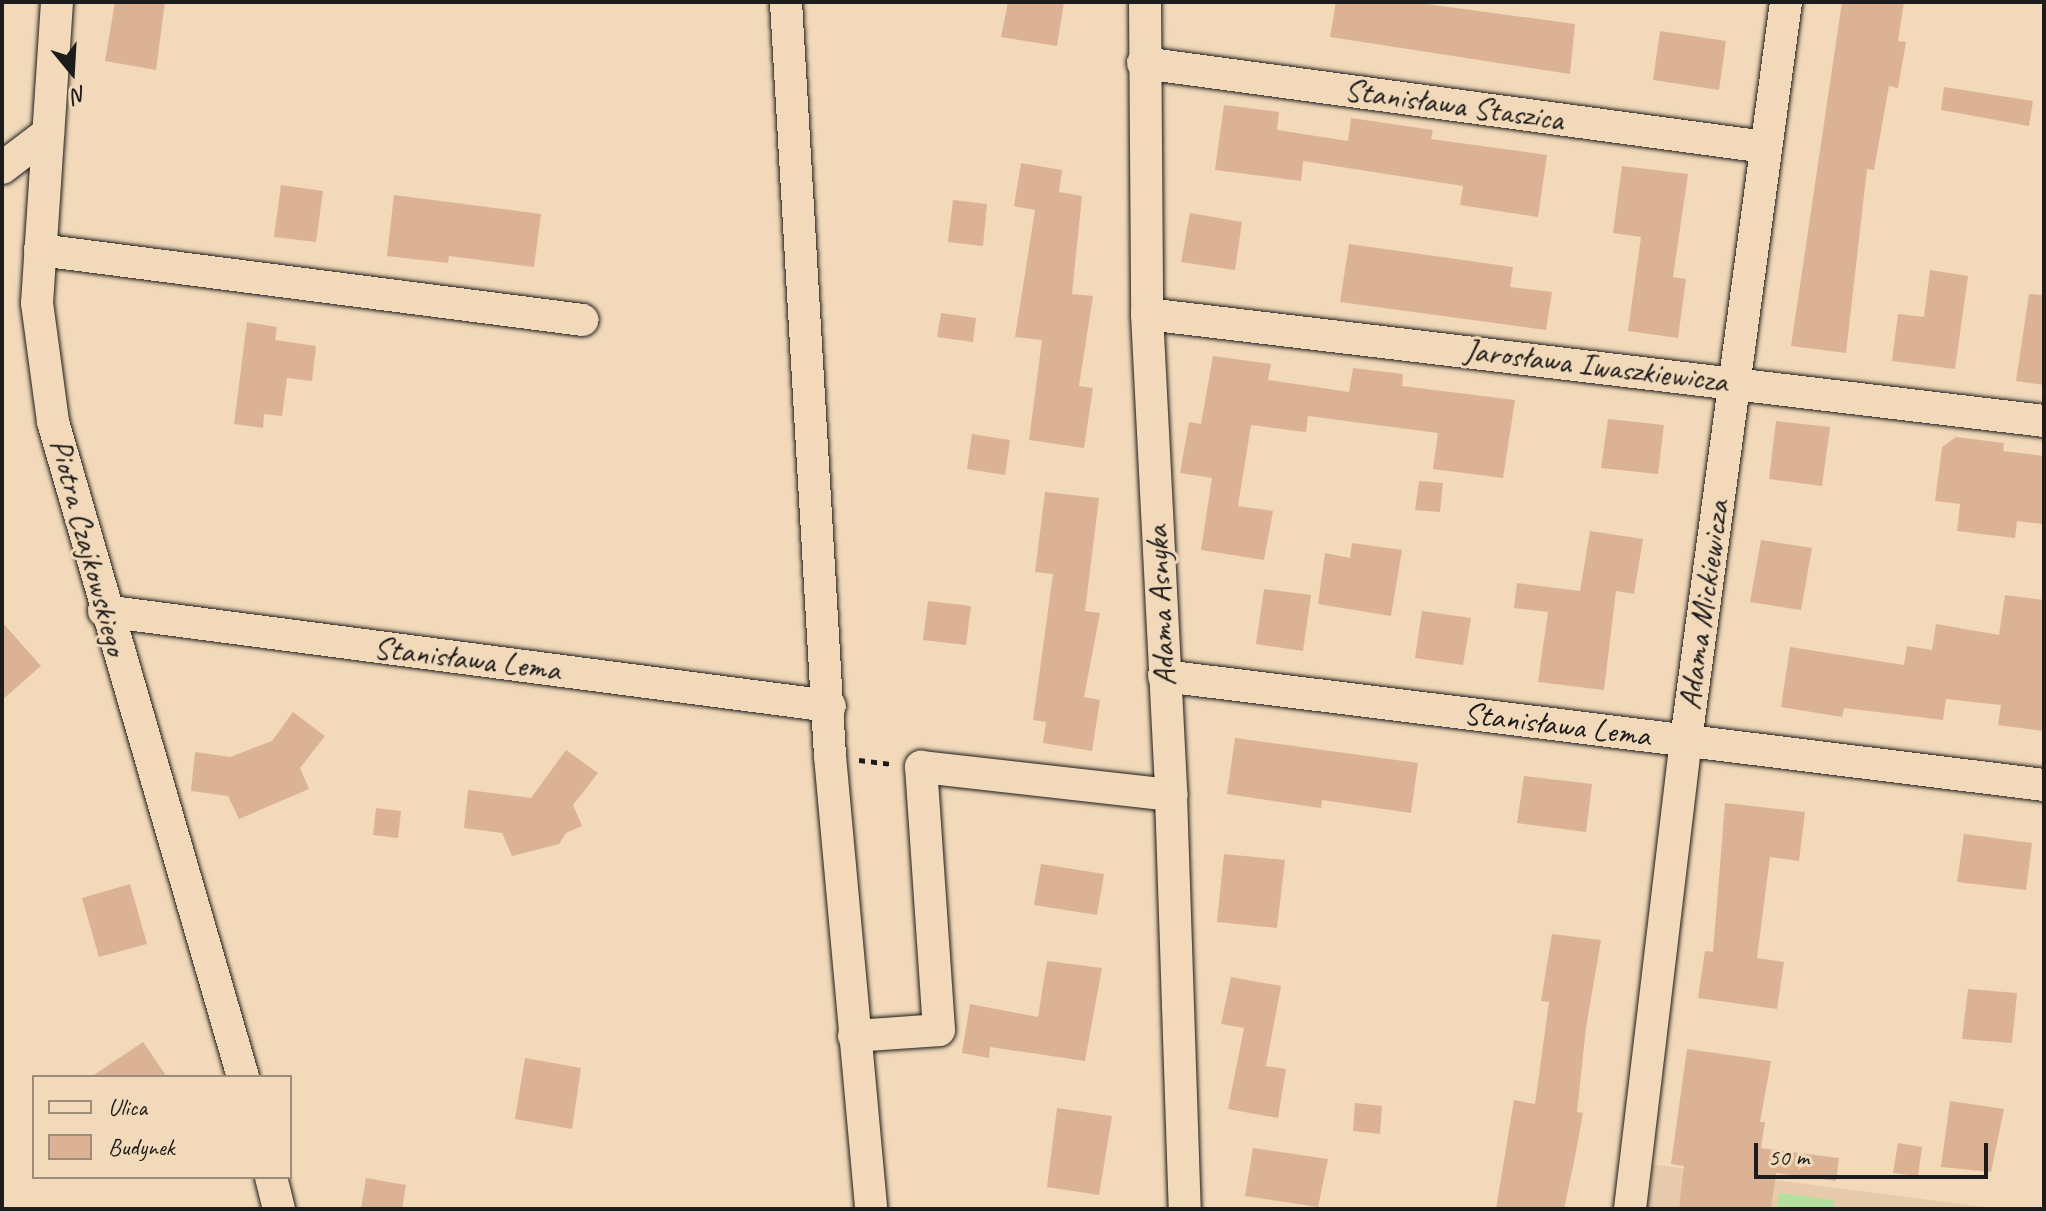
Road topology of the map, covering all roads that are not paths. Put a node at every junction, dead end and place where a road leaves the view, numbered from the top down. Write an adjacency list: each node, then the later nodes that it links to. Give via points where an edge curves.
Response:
1 (57, 2): 6 (street, Piotra Czajkowskiego)
2 (786, 2): 16 (street)
3 (1145, 2): 5 (street, Adama Asnyka)
4 (1786, 2): 7 (street, Adama Mickiewicza)
5 (1143, 63): 7 (street, Stanisława Staszica); 10 (street, Adama Asnyka)
6 (48, 133): 8 (street); 9 (street, Piotra Czajkowskiego)
7 (1765, 147): 12 (street, Adama Mickiewicza)
8 (2, 168)
9 (40, 250): 11 (street); 14 (street, Piotra Czajkowskiego, via 37,303 53,422)
10 (1147, 314): 12 (street, Jarosława Iwaszkiewicza); 15 (street, Adama Asnyka)
11 (583, 320)
12 (1735, 383): 13 (street, Jarosława Iwaszkiewicza); 17 (street, Adama Mickiewicza)
13 (2044, 421)
14 (104, 611): 16 (street, Stanisława Lema); 21 (street, Piotra Czajkowskiego)
15 (1164, 676): 17 (street, Stanisława Lema); 19 (street, Adama Asnyka)
16 (830, 706): 20 (street)
17 (1686, 740): 18 (street, Stanisława Lema); 26 (street, Adama Mickiewicza)
18 (2044, 785)
19 (1171, 795): 20 (street, via 921,767 939,1030); 25 (street, Adama Asnyka)
20 (854, 1036): 24 (street)
21 (242, 1075)
22 (272, 1179): 23 (street)
23 (279, 1209)
24 (871, 1209)
25 (1185, 1209)
26 (1630, 1209)

